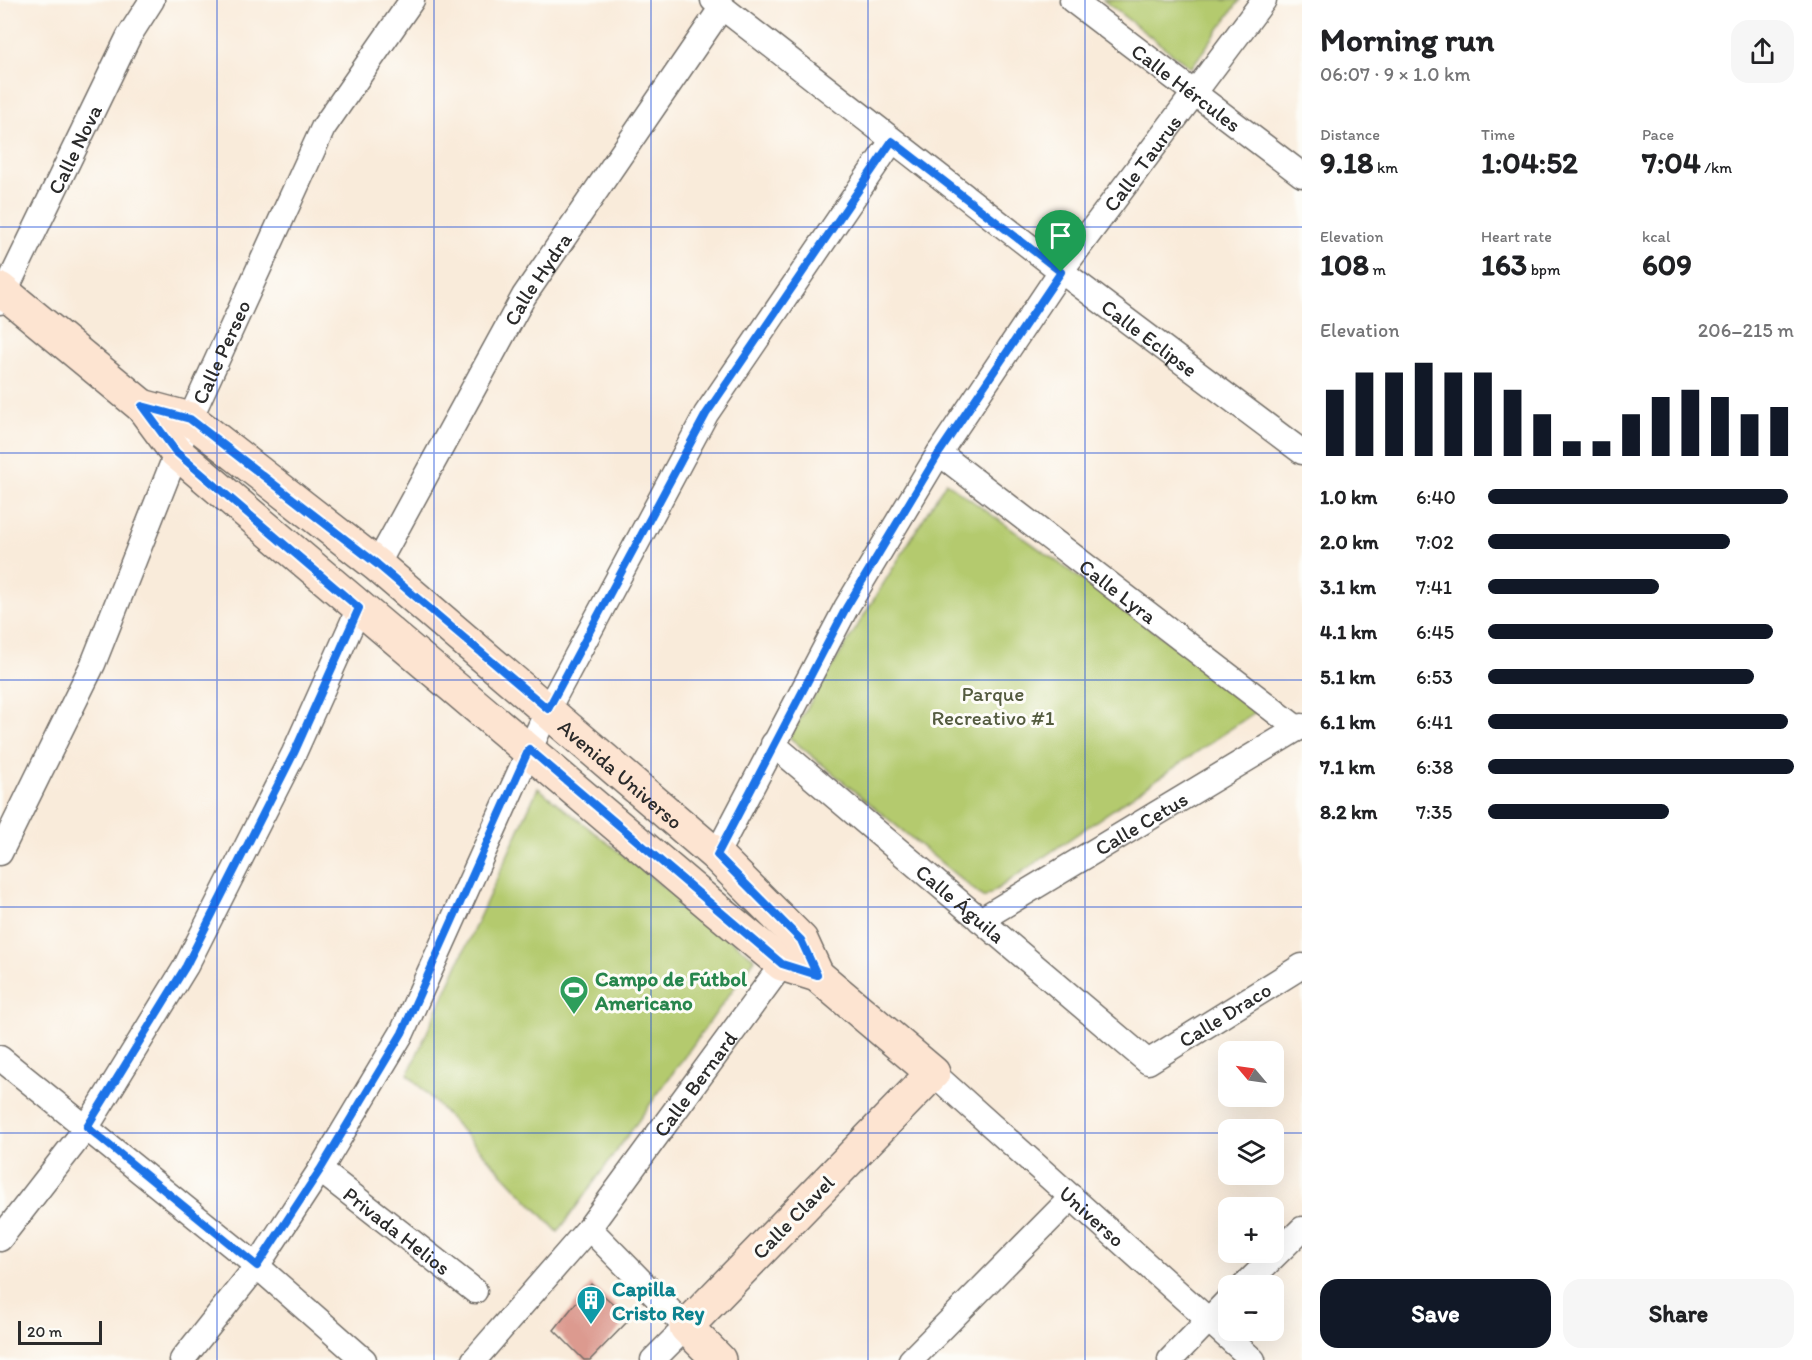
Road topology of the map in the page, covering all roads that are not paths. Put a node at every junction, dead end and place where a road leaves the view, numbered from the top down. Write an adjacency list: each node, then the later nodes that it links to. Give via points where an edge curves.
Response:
1 (152, 0): 10 (street, Calle Nova, via 129,36)
2 (412, 0): 12 (street, Calle Perseo, via 322,128)
3 (1072, 0): 6 (street, Calle Hércules)
4 (1264, 0): 6 (street, Calle Taurus)
5 (717, 3): 7 (street, Calle Eclipse); 16 (street, Calle Hydra, via 524,296)
6 (1196, 94): 8 (street, Calle Hércules); 9 (street, Calle Taurus)
7 (892, 141): 9 (street, Calle Eclipse); 18 (street, via 706,414)
8 (1302, 175)
9 (1061, 272): 14 (street, Calle Taurus); 15 (street, Calle Eclipse)
10 (1, 294): 11 (street, Avenida Universo)
11 (142, 406): 12 (street, Avenida Universo); 13 (street, Avenida Universo)
12 (190, 419): 13 (street, Calle Perseo); 16 (street, Avenida Universo)
13 (176, 452): 17 (street, Avenida Universo); 22 (street, Calle Perseo, via 93,664)
14 (939, 453): 19 (street, Calle Lyra); 20 (street, Calle Taurus, via 846,608)
15 (1302, 453)
16 (377, 564): 18 (street, Avenida Universo)
17 (359, 608): 21 (street, Avenida Universo); 31 (street, via 294,753 186,966)
18 (548, 709): 21 (street); 23 (street, Avenida Universo)
19 (1300, 727): 25 (street, Calle Cetus)
20 (773, 744): 23 (street, Calle Taurus); 25 (street, Calle Águila)
21 (529, 749): 24 (street, Avenida Universo); 32 (street, via 402,1033)
22 (0, 853)
23 (726, 865): 24 (street); 26 (street, Avenida Universo)
24 (711, 905): 26 (street, Avenida Universo)
25 (980, 920): 29 (street, Calle Águila)
26 (791, 952): 30 (street, Avenida Universo); 34 (street, Calle Bernard)
27 (1302, 966): 29 (street, Calle Draco)
28 (0, 1058): 31 (street)
29 (1148, 1062)
30 (933, 1073): 33 (street, Universo); 42 (street, Calle Clavel)
31 (87, 1127): 36 (street); 37 (street)
32 (320, 1170): 37 (street); 39 (street, Privada Helios)
33 (1072, 1197): 41 (street, Universo); 48 (street)
34 (589, 1228): 42 (street); 45 (street, Calle Bernard)
35 (1302, 1229): 38 (street)
36 (0, 1239)
37 (257, 1266): 43 (street); 44 (street)
38 (1255, 1275)
39 (475, 1291)
40 (1218, 1310): 41 (street)
41 (1208, 1320): 49 (street); 50 (street, Universo)
42 (686, 1327): 46 (street, Calle Clavel); 47 (street)
43 (182, 1360)
44 (364, 1360)
45 (474, 1360)
46 (652, 1360)
47 (719, 1360)
48 (911, 1360)
49 (1170, 1360)
50 (1253, 1360)

